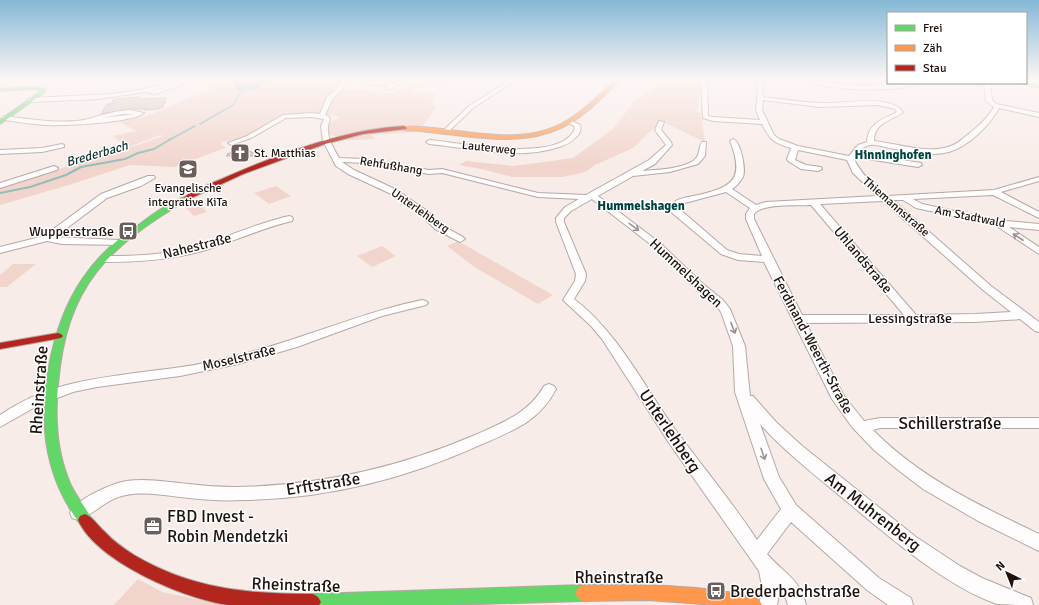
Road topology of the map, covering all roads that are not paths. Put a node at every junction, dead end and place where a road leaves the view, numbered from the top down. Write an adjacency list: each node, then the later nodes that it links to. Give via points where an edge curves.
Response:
1 (17, 108): 11 (street)
2 (328, 108): 12 (street)
3 (471, 108): 17 (street)
4 (586, 108): 14 (street, Rheinstraße)
5 (705, 108): 16 (street, via 705,117 713,119)
6 (759, 108): 16 (street)
7 (897, 108): 23 (street, via 900,112 876,125 872,130)
8 (996, 108): 23 (street, via 978,130 951,149 932,150)
9 (1007, 108): 10 (street)
10 (1039, 115)
11 (4, 117): 13 (street, via 49,123)
12 (327, 118): 19 (street, via 324,126); 21 (street, via 302,114 285,116 249,137)
13 (89, 121): 13 (street, via 132,116 141,113 102,116)
14 (570, 122): 17 (street, Rheinstraße, via 550,132 521,136 493,136); 20 (street, Lauterweg, via 578,128 574,136 561,144 540,149 502,151)
15 (661, 122): 32 (street, via 658,130 669,145 652,162)
16 (764, 122): 25 (street, via 774,140)
17 (447, 130): 19 (street, Rheinstraße, via 378,130)
18 (733, 141): 36 (street, via 741,172 739,179)
19 (326, 142): 28 (street, Unterlehberg); 49 (street, Rheinstraße, via 210,186 164,212)
20 (430, 142)
21 (231, 143)
22 (704, 143): 32 (street, via 699,159 694,163 679,168)
23 (870, 143): 27 (street, via 859,147)
24 (62, 146): 26 (street, via 42,150)
25 (795, 147): 27 (street); 31 (street, via 792,161)
26 (0, 152)
27 (852, 156): 29 (street); 40 (street, Thiemannstraße, via 861,178)
28 (336, 160): 38 (street, Rehfußhang, via 365,160 429,172 446,172 538,195); 48 (street, Unterlehberg, via 351,172 392,191 423,212 438,227)
29 (918, 165)
30 (54, 168): 35 (street)
31 (818, 169)
32 (628, 175): 38 (street)
33 (151, 178): 47 (street, via 104,196)
34 (1039, 179): 37 (street)
35 (0, 186)
36 (727, 190): 42 (street); 52 (street, via 678,202 672,207 724,252 738,257)
37 (994, 192): 39 (street); 43 (street)
38 (589, 197): 62 (street, Hummelshagen, one-way to 62, via 658,245 723,306 739,346); 70 (street, Unterlehberg, via 563,213 560,218 581,274 580,281 568,300 609,338 677,444)
39 (904, 197): 40 (street); 45 (street, Am Stadtwald, via 919,206)
40 (885, 198): 41 (street); 55 (street, Thiemannstraße)
41 (813, 202): 42 (street, via 766,204); 56 (street, Uhlandstraße)
42 (755, 208): 52 (street, Ferdinand-Weerth-Straße, via 750,214 750,219)
43 (1039, 215)
44 (289, 219): 53 (street, Nahestraße, via 185,252 147,258)
45 (996, 222): 46 (street, Am Stadtwald); 51 (street, one-way to 45)
46 (1039, 227)
47 (47, 238): 49 (street); 50 (street)
48 (460, 239)
49 (118, 243): 53 (street, Rheinstraße)
50 (0, 250)
51 (1039, 251)
52 (768, 259): 57 (street, Ferdinand-Weerth-Straße)
53 (103, 260): 59 (street, Rheinstraße, via 75,296)
54 (422, 303): 63 (street, Moselstraße, via 400,307 291,346 251,357 176,372 96,382)
55 (1021, 315): 56 (street, Lessingstraße); 58 (street, Thiemannstraße)
56 (913, 318): 57 (street, Lessingstraße)
57 (799, 319): 66 (street, Ferdinand-Weerth-Straße, via 840,399)
58 (1039, 328)
59 (58, 336): 60 (street); 63 (street, Rheinstraße)
60 (0, 346)
61 (549, 389): 68 (street, Erftstraße, via 546,397 534,411 499,430 427,461 393,470 347,482 292,491 251,493 199,492 143,486 125,488 107,494)
62 (742, 392): 67 (street, Hummelshagen, one-way to 67, via 772,479); 75 (street, Am Muhrenberg, via 756,410 799,453 912,544 982,589)
63 (51, 395): 64 (street, Moselstraße, via 24,406); 68 (street, Rheinstraße, via 51,450 64,491)
64 (0, 422)
65 (1039, 423): 66 (street, Schillerstraße, via 880,422)
66 (861, 427): 69 (street, Ferdinand-Weerth-Straße, via 898,461 935,488 983,516)
67 (790, 510): 70 (street); 74 (street, Hummelshagen, via 873,584)
68 (78, 513): 71 (street, Rheinstraße, via 94,532 120,554 171,580 223,597 319,604 504,594 666,593 717,597)
69 (1039, 542)
70 (762, 561): 72 (street, Unterlehberg, via 771,586); 73 (street, Unterlehberg, via 787,583)
71 (754, 605)
72 (768, 605)
73 (797, 605)
74 (904, 605)
75 (1024, 605)

